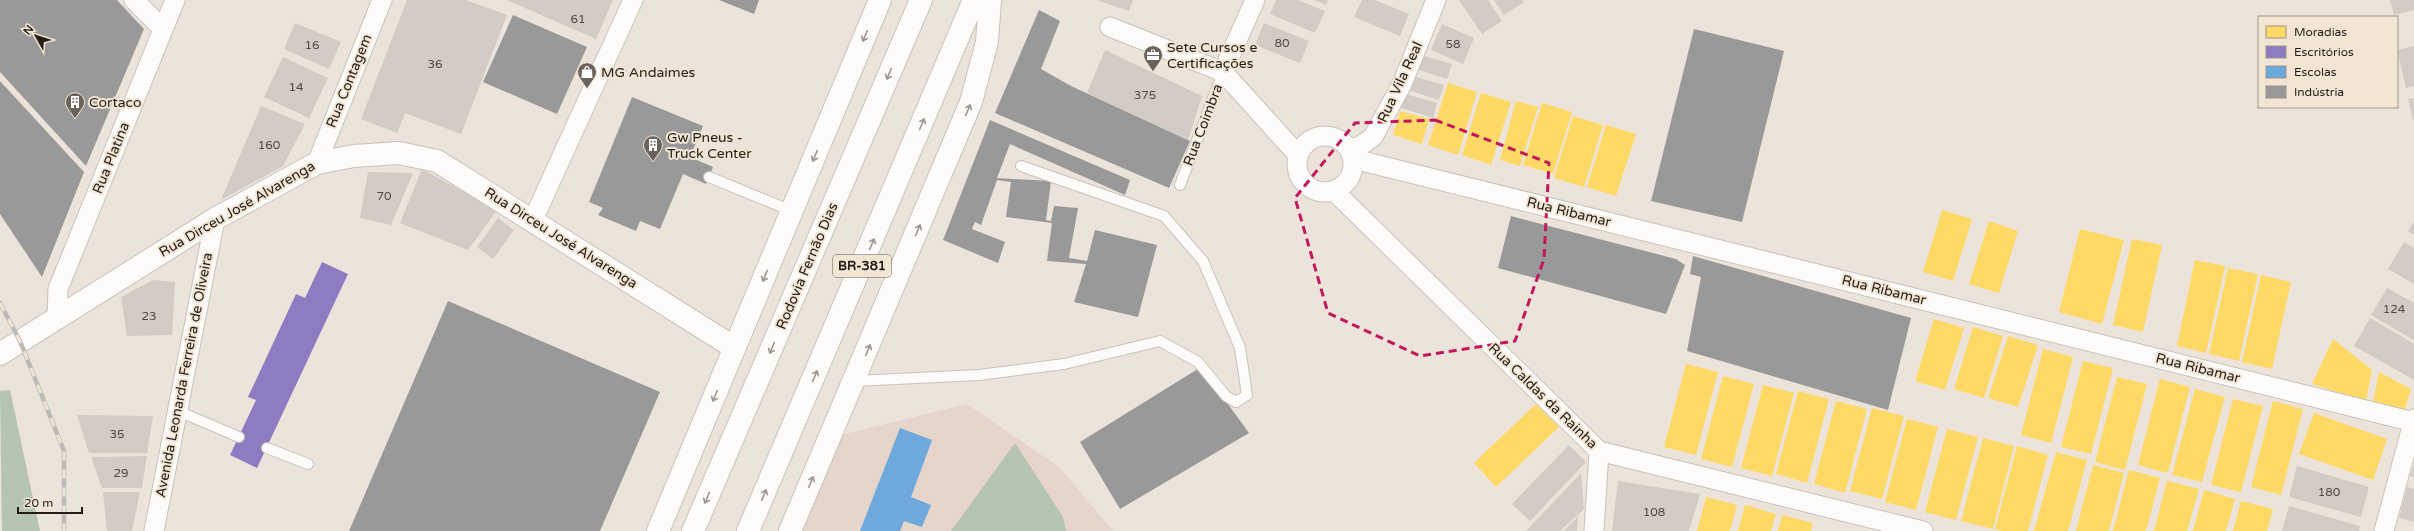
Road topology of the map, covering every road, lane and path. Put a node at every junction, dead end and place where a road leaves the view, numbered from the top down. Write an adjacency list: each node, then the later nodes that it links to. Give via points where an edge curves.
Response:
1 (134, 0): 12 (street)
2 (175, 0): 12 (street, Rua Platina)
3 (382, 0): 16 (street, Rua Contagem)
4 (633, 0): 23 (street)
5 (880, 0): 21 (main road, one-way to 21)
6 (921, 0): 36 (main road, Rodovia Fernão Dias / BR-381, one-way to 36)
7 (974, 0): 37 (main road, BR-381, one-way to 7)
8 (990, 0): 27 (main road, one-way to 8, via 971,102 987,42)
9 (1255, 0): 13 (street, Rua Coimbra)
10 (1436, 0): 14 (street, Rua Vila Real, via 1402,84 1374,137)
11 (1110, 28): 13 (street)
12 (163, 29): 24 (street, Rua Platina, via 58,290)
13 (1223, 72): 15 (street); 19 (lane, Rua Coimbra)
14 (1351, 153): 15 (street, via 1338,139 1326,135 1309,141); 20 (street, via 1354,167 1348,183); 29 (street, Rua Ribamar)
15 (1298, 155): 20 (street, via 1298,172 1308,187 1325,193)
16 (317, 163): 22 (main road, Rua Dirceu José Alvarenga); 23 (main road, Rua Dirceu José Alvarenga, via 354,156 399,153 437,161)
17 (1021, 166): 27 (lane, via 1164,216 1203,261 1240,348 1247,395 1236,402 1226,396 1198,362 1160,341 1064,364 979,375)
18 (709, 177): 21 (lane)
19 (1180, 185)
20 (1334, 191): 32 (street, Rua Caldas da Rainha)
21 (792, 211): 25 (main road, one-way to 25)
22 (215, 219): 24 (main road, Rua Dirceu José Alvarenga); 28 (street, Avenida Leonarda Ferreira de Oliveira)
23 (533, 220): 25 (main road, Rua Dirceu José Alvarenga)
24 (57, 318): 26 (main road, Rua Dirceu José Alvarenga)
25 (735, 348): 35 (main road, one-way to 35)
26 (1, 351)
27 (855, 381): 38 (main road, one-way to 27)
28 (178, 411): 30 (lane); 34 (street, Avenida Leonarda Ferreira de Oliveira)
29 (2414, 421): 41 (street)
30 (239, 437)
31 (267, 448): 33 (lane)
32 (1599, 451): 39 (street); 40 (street, Rua Caldas da Rainha)
33 (308, 464)
34 (154, 531)
35 (658, 531)
36 (693, 531)
37 (748, 531)
38 (790, 531)
39 (1594, 531)
40 (1923, 531)
41 (2384, 531)

